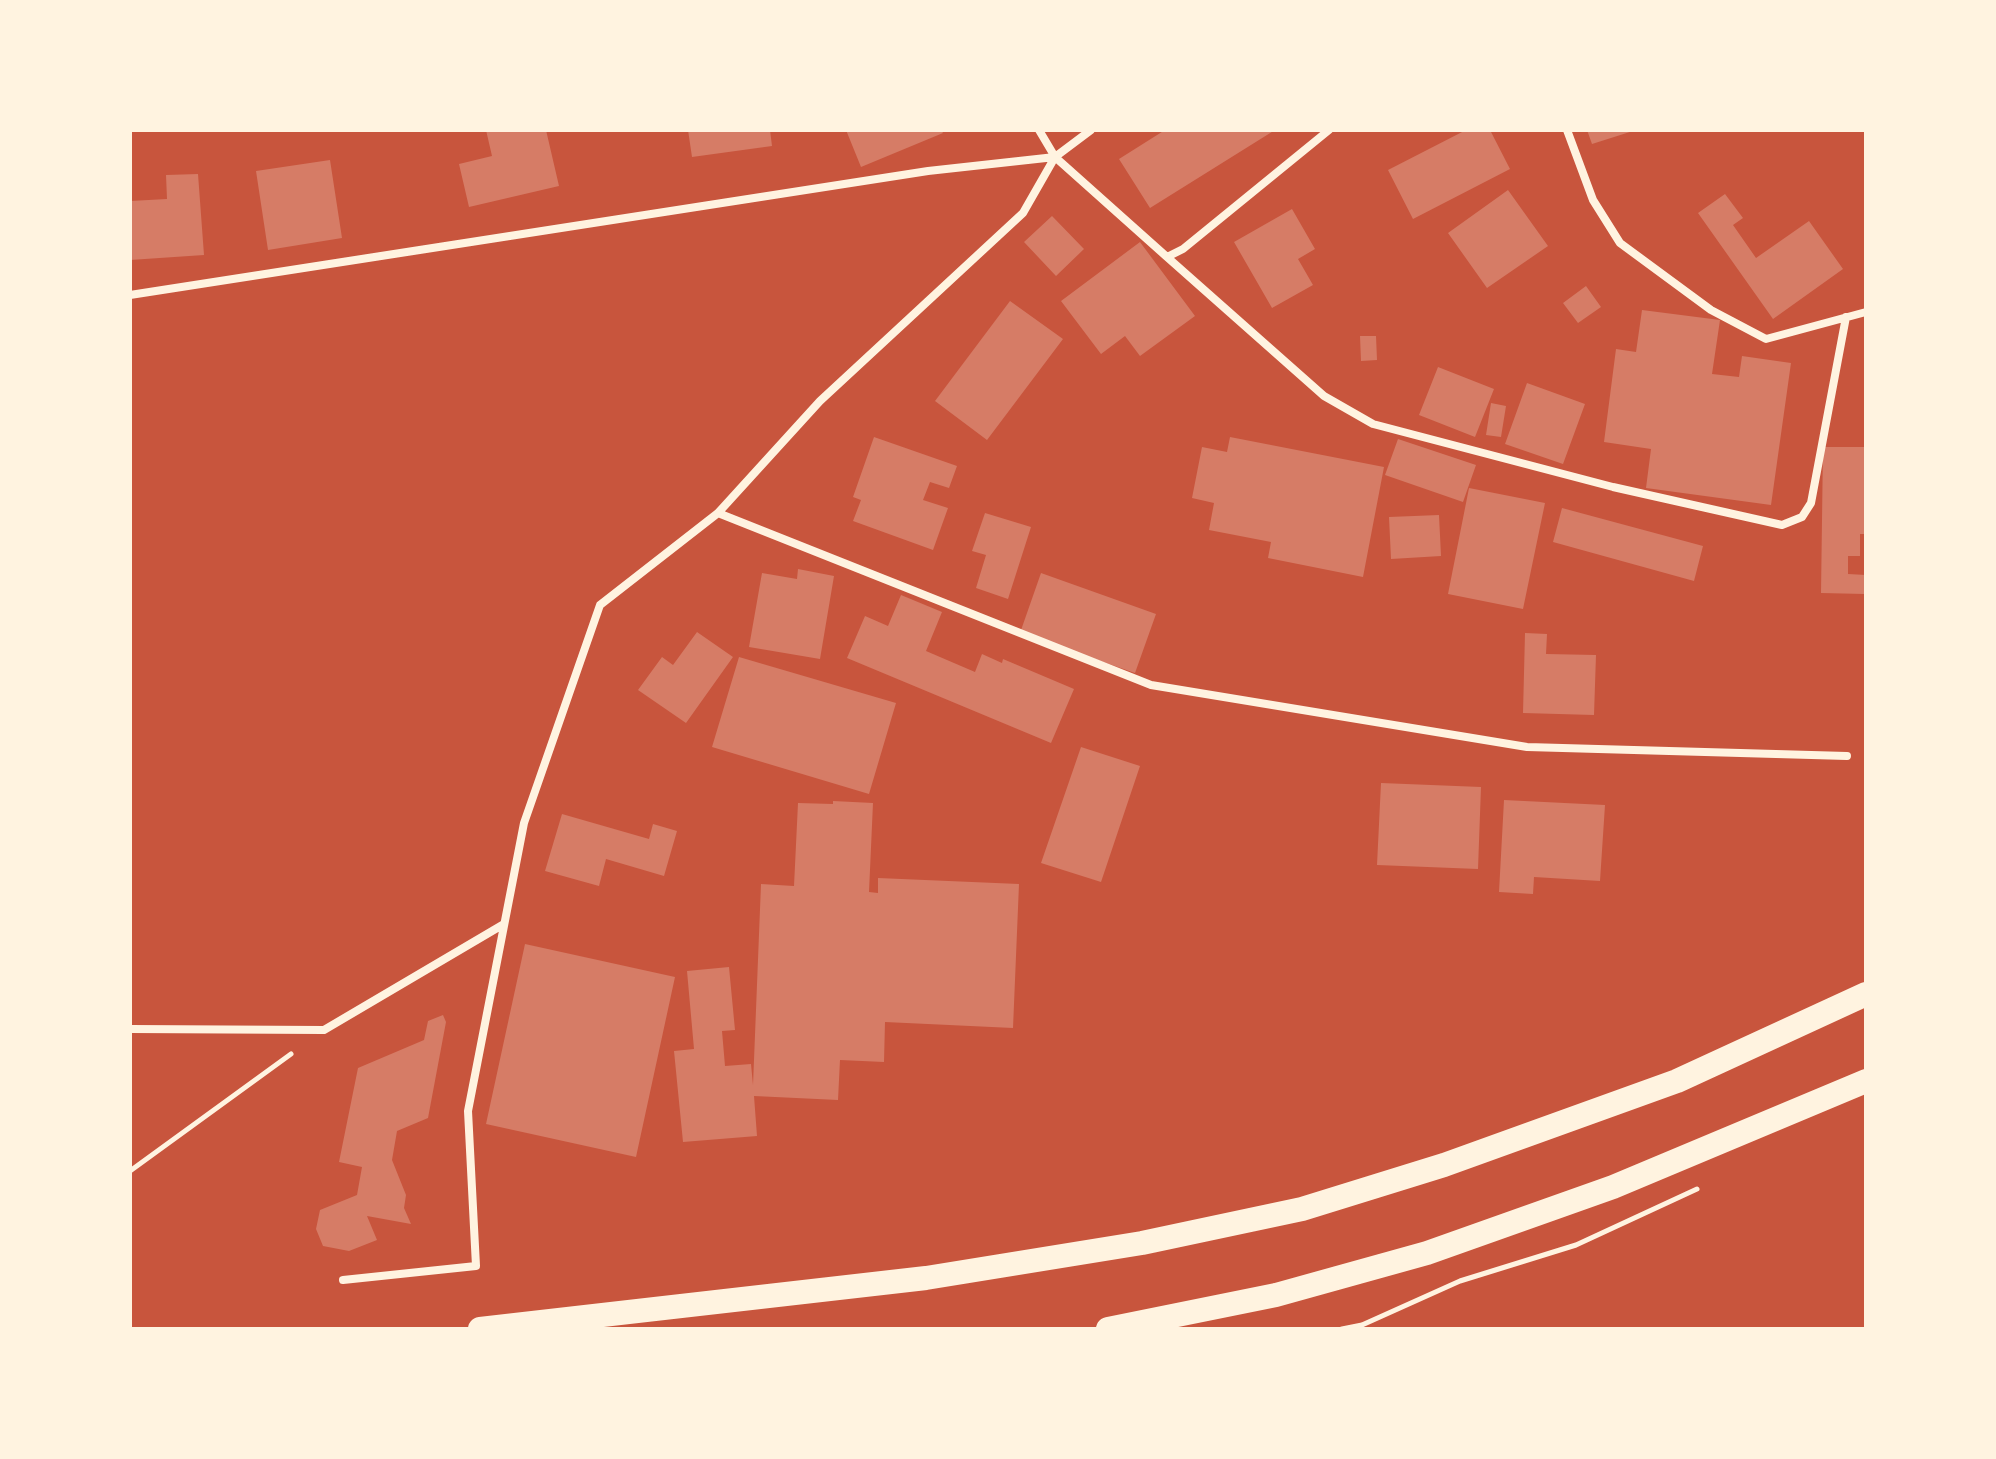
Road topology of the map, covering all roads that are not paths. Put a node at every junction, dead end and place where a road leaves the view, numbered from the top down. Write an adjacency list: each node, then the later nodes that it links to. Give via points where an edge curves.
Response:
1 (1039, 130): 5 (street)
2 (1091, 130): 5 (street)
3 (1329, 130): 6 (street)
4 (1567, 130): 9 (street, via 1593,200 1620,243 1711,310 1766,339)
5 (1055, 157): 6 (street); 7 (street, via 928,171); 10 (street, via 1023,213 820,401)
6 (1167, 257): 9 (street, via 1324,396 1373,424 1782,525 1802,517 1811,503)
7 (130, 295)
8 (1866, 312): 9 (street)
9 (1846, 317)
10 (718, 513): 11 (street, via 1151,685 1527,747); 12 (street, via 600,605 524,823)
11 (1847, 756)
12 (504, 924): 14 (street, via 324,1030); 16 (street, via 468,1111 476,1266)
13 (1866, 994): 17 (highway, via 1677,1081 1444,1165 1302,1209 1142,1243 926,1278)
14 (130, 1029)
15 (1866, 1081): 18 (highway, via 1613,1187 1427,1253 1276,1295)
16 (343, 1280)
17 (480, 1329)
18 (1108, 1329)

